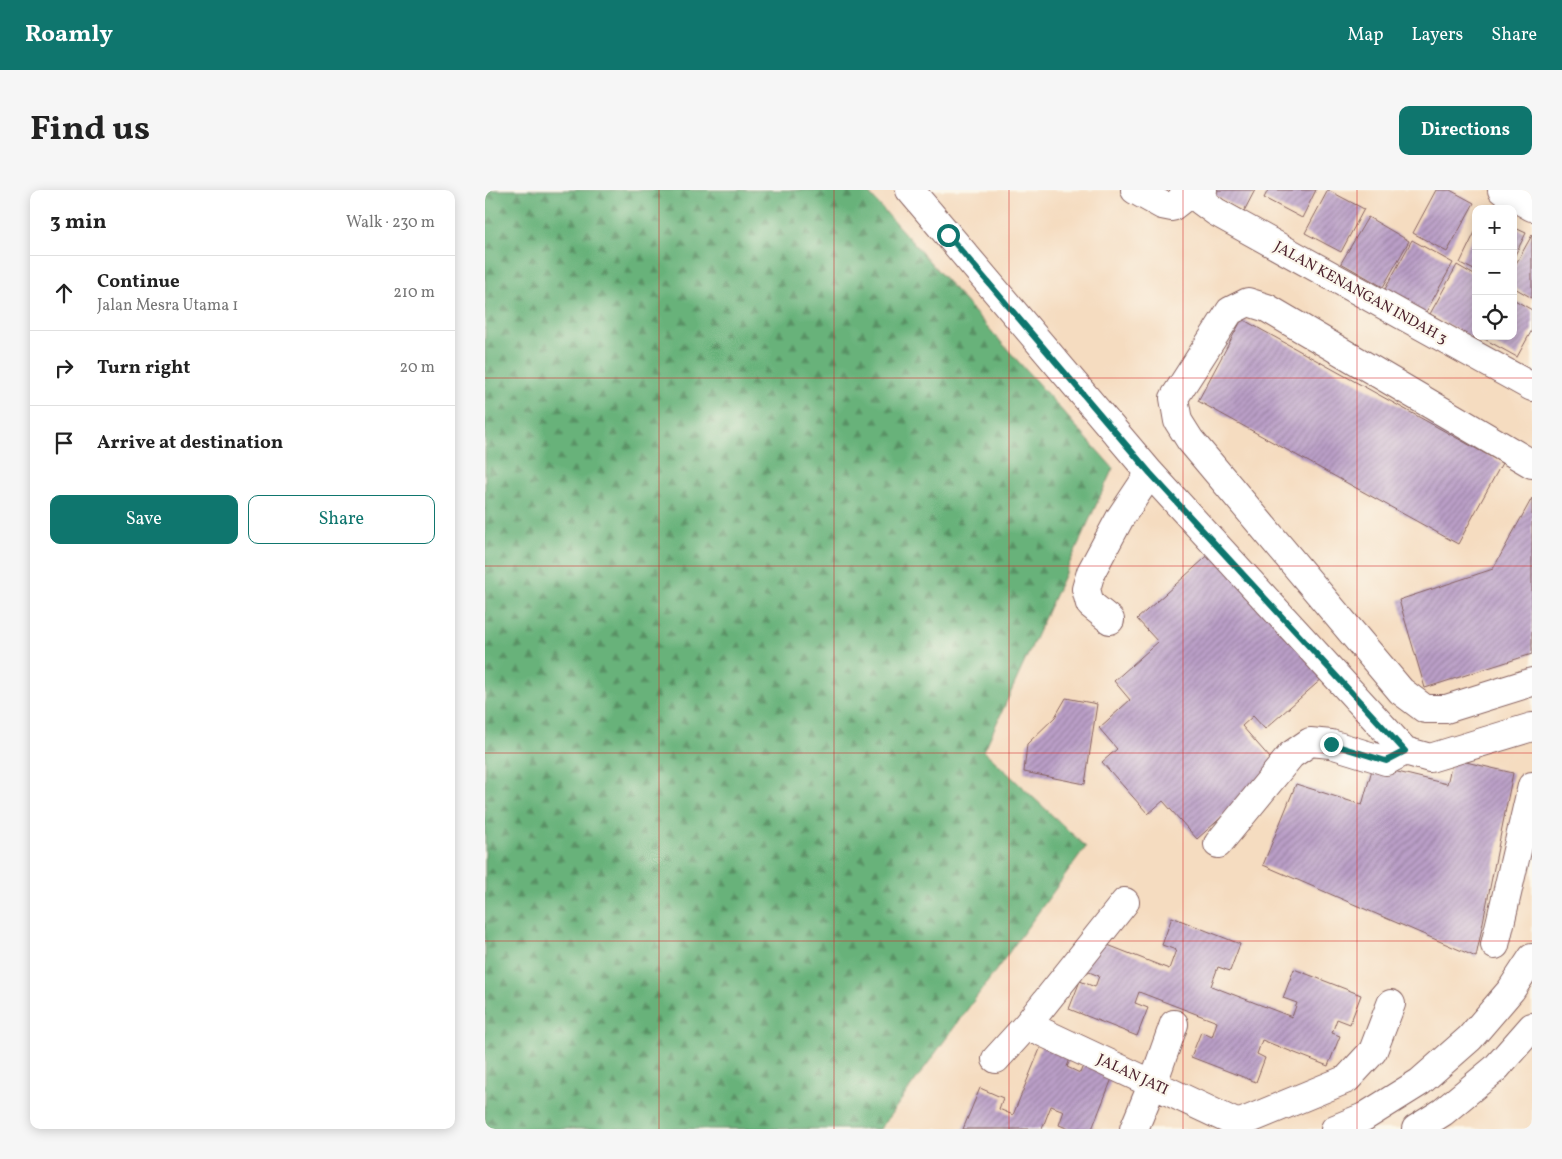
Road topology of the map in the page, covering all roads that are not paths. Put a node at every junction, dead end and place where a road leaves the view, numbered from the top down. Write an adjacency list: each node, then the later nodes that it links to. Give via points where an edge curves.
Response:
1 (910, 190): 9 (street)
2 (1135, 190): 3 (street, via 1172,207)
3 (1186, 190)
4 (1203, 190): 7 (street, JALAN KENANGAN INDAH 3, via 1201,201 1215,212)
5 (1502, 190): 6 (street)
6 (1532, 207)
7 (1532, 387)
8 (1532, 464): 11 (street, via 1267,308 1247,302 1230,311 1174,398 1178,421 1190,440 1401,691 1425,709 1446,709)
9 (1150, 473): 10 (street, via 1120,518 1085,589 1090,604); 13 (street)
10 (1110, 620)
11 (1532, 682)
12 (1532, 727): 13 (street, via 1430,758)
13 (1405, 751): 15 (street, via 1386,761 1331,744 1310,742 1291,755)
14 (1532, 786): 17 (street)
15 (1218, 844)
16 (1125, 902): 21 (street)
17 (1495, 945)
18 (1532, 958): 27 (street, via 1511,990 1470,1038 1420,1082 1364,1117)
19 (1391, 1004): 25 (street, via 1373,1051 1347,1079)
20 (1174, 1024): 24 (street)
21 (1027, 1025): 23 (street); 24 (street, JALAN JATI)
22 (1532, 1027): 28 (street, via 1496,1068 1443,1112)
23 (996, 1059)
24 (1153, 1083): 25 (street, JALAN JATI); 26 (street)
25 (1239, 1126)
26 (1134, 1129)
27 (1335, 1129)
28 (1416, 1129)

